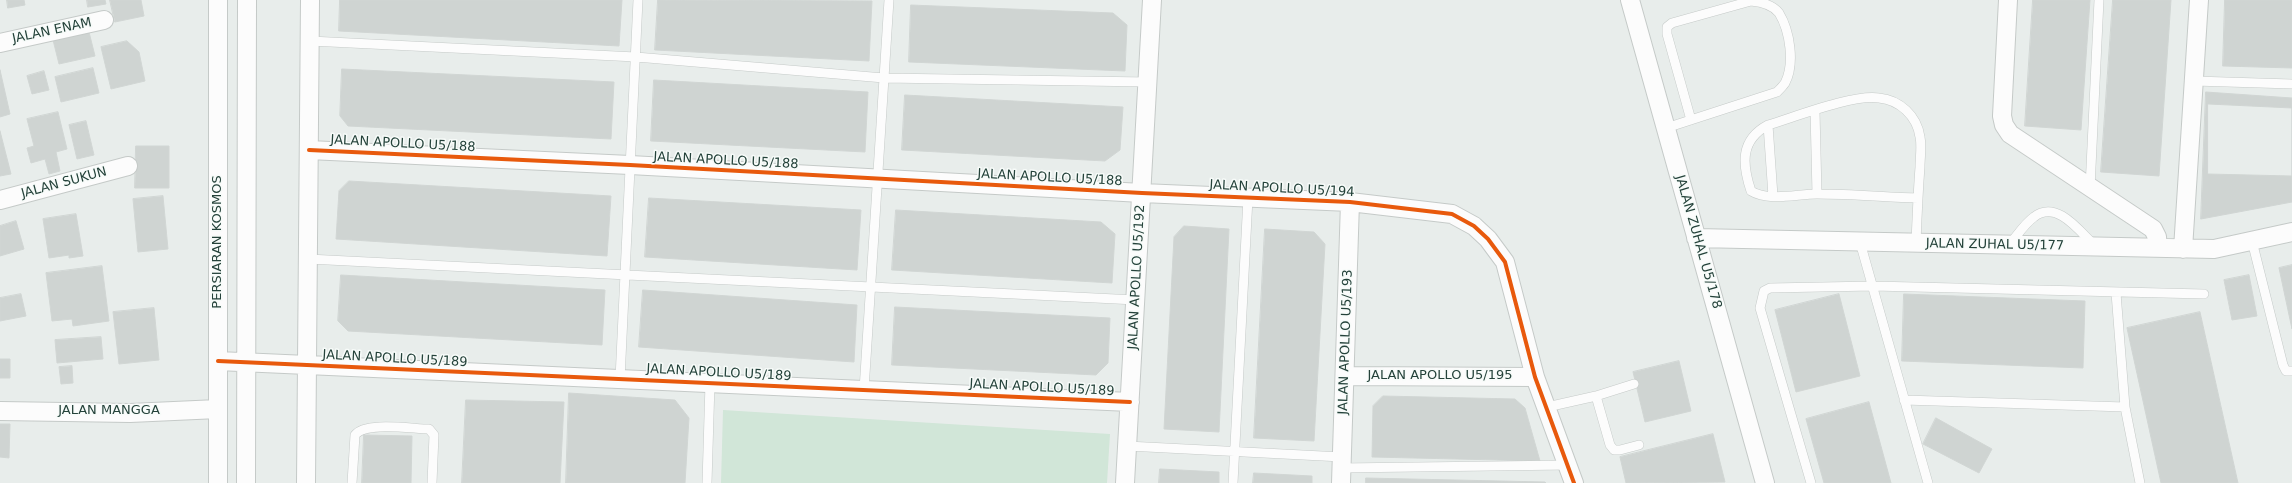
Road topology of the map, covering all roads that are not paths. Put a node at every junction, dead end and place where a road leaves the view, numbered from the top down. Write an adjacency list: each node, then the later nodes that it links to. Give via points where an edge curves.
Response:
1 (218, 0): 51 (street, PERSIARAN KOSMOS)
2 (247, 0): 52 (street)
3 (310, 0): 12 (street)
4 (638, 0): 14 (lane)
5 (889, 0): 15 (lane)
6 (1152, 0): 17 (street, JALAN APOLLO U5/192)
7 (1630, 0): 22 (street, JALAN ZUHAL U5/178)
8 (2008, 0): 27 (street, via 2002,116 2004,125 2010,134)
9 (2099, 0): 27 (lane)
10 (2199, 0): 16 (street)
11 (104, 20): 13 (street, JALAN ENAM)
12 (310, 41): 14 (lane); 23 (street)
13 (0, 43)
14 (636, 57): 15 (lane); 24 (lane)
15 (884, 78): 17 (lane); 26 (lane)
16 (2194, 81): 18 (lane); 43 (street)
17 (1148, 82): 28 (street, JALAN APOLLO U5/192)
18 (2292, 84)
19 (1815, 111): 21 (lane); 29 (lane); 32 (lane, via 1860,98 1880,98 1909,112 1916,122 1921,138)
20 (1691, 120): 20 (lane, via 1777,92 1786,82 1791,56 1778,12 1762,2 1751,1 1672,23 1667,27); 22 (lane)
21 (1768, 125): 30 (lane); 30 (lane, via 1755,132 1749,140 1745,153 1746,170 1751,191)
22 (1666, 128): 36 (street, JALAN ZUHAL U5/178)
23 (309, 150): 24 (street, JALAN APOLLO U5/188); 44 (street)
24 (630, 165): 26 (street, JALAN APOLLO U5/188); 45 (lane)
25 (128, 166): 33 (street, JALAN SUKUN)
26 (878, 180): 28 (street, JALAN APOLLO U5/188); 47 (lane)
27 (2090, 189): 42 (street, via 2153,229)
28 (1142, 193): 31 (street, JALAN APOLLO U5/194); 50 (street, JALAN APOLLO U5/192)
29 (1817, 194): 30 (lane); 32 (lane)
30 (1773, 196)
31 (1248, 198): 34 (street, JALAN APOLLO U5/194); 70 (lane)
32 (1918, 198): 39 (lane)
33 (0, 200)
34 (1350, 202): 55 (street, JALAN APOLLO U5/193); 56 (street, JALAN APOLLO U5/194, via 1452,214 1474,226 1488,239 1505,262)
35 (2292, 232): 37 (street, JALAN ZUHAL U5/177)
36 (1696, 238): 38 (street, JALAN ZUHAL U5/177); 82 (street, JALAN ZUHAL U5/178)
37 (2252, 241): 43 (street, JALAN ZUHAL U5/177, via 2214,249); 54 (lane, via 2282,365 2286,371)
38 (1860, 242): 39 (street, JALAN ZUHAL U5/177); 46 (lane)
39 (1916, 243): 40 (street, JALAN ZUHAL U5/177)
40 (2009, 245): 41 (street, JALAN ZUHAL U5/177); 41 (lane, via 2033,217 2048,212 2064,216)
41 (2095, 247): 42 (street, JALAN ZUHAL U5/177)
42 (2158, 248): 43 (street, JALAN ZUHAL U5/177)
43 (2183, 249)
44 (308, 259): 45 (lane); 53 (street)
45 (625, 274): 47 (lane); 57 (lane)
46 (1873, 286): 48 (lane); 62 (lane); 83 (lane, via 1770,288 1764,291 1760,308)
47 (871, 288): 50 (lane); 60 (lane)
48 (2116, 293): 49 (lane); 65 (lane)
49 (2204, 294)
50 (1136, 300): 63 (street, JALAN APOLLO U5/192)
51 (218, 361): 52 (street, JALAN APOLLO U5/189); 66 (street, PERSIARAN KOSMOS)
52 (246, 362): 53 (street, JALAN APOLLO U5/189); 74 (street)
53 (306, 365): 57 (street, JALAN APOLLO U5/189); 75 (street)
54 (2292, 371)
55 (1345, 376): 56 (street, JALAN APOLLO U5/195); 72 (street, JALAN APOLLO U5/193)
56 (1535, 377): 64 (street, JALAN APOLLO U5/194)
57 (620, 379): 58 (street, JALAN APOLLO U5/189)
58 (710, 383): 60 (street, JALAN APOLLO U5/189); 78 (lane)
59 (1634, 384): 61 (lane)
60 (864, 390): 63 (street, JALAN APOLLO U5/189)
61 (1596, 396): 64 (lane); 68 (lane, via 1610,445 1614,450)
62 (1904, 400): 65 (lane); 84 (lane)
63 (1130, 402): 69 (street, JALAN APOLLO U5/192)
64 (1547, 407): 71 (street, JALAN APOLLO U5/194)
65 (2125, 407): 85 (lane)
66 (218, 409): 67 (street, JALAN MANGGA, via 130,413); 73 (street, PERSIARAN KOSMOS)
67 (0, 411)
68 (1639, 445)
69 (1127, 446): 70 (lane); 79 (street, JALAN APOLLO U5/192)
70 (1235, 450): 72 (lane); 80 (lane)
71 (1568, 465): 72 (lane); 81 (street, JALAN APOLLO U5/194)
72 (1341, 469)
73 (218, 483)
74 (246, 483)
75 (306, 483)
76 (352, 483): 77 (lane, via 355,435 369,427 432,431)
77 (432, 483)
78 (707, 483)
79 (1125, 483)
80 (1233, 483)
81 (1574, 483)
82 (1765, 483)
83 (1811, 483)
84 (1928, 483)
85 (2140, 483)

